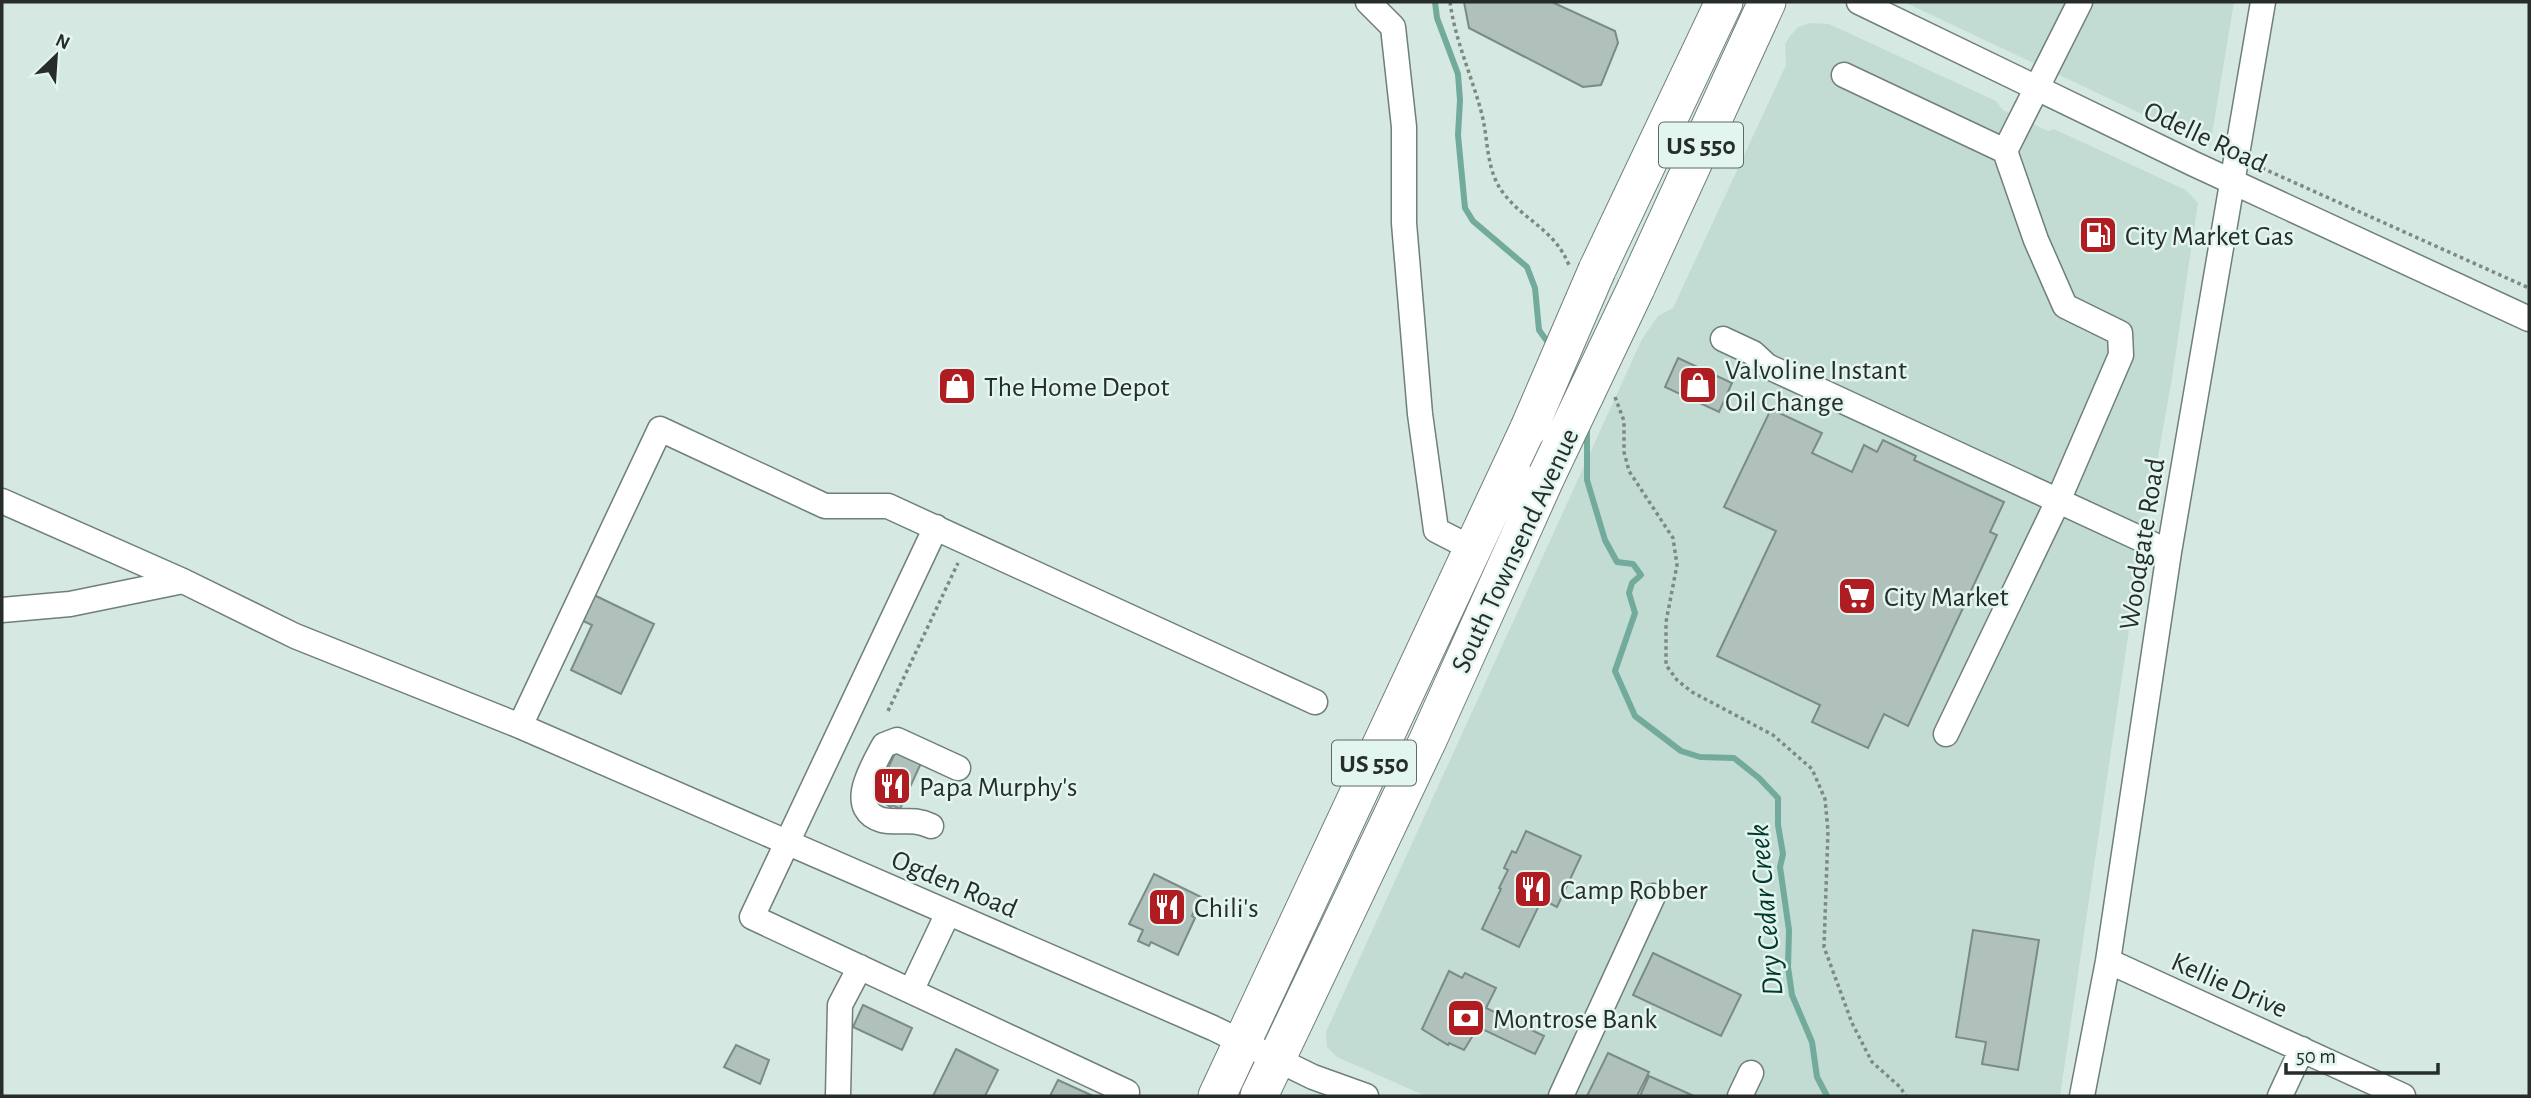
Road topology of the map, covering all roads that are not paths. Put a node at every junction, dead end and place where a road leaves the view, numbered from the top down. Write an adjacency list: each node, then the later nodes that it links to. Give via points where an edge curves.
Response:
1 (1368, 2): 16 (street, via 1393,27 1404,127 1404,223 1420,414 1436,530)
2 (1724, 2): 16 (highway, South Townsend Avenue / US 550, bridge, via 1585,271 1529,428)
3 (1767, 2): 33 (highway, South Townsend Avenue / US 550, bridge)
4 (1860, 2): 8 (street, Odelle Road)
5 (2080, 2): 8 (street)
6 (2263, 2): 10 (street, Woodgate Road)
7 (1844, 75): 9 (street)
8 (2035, 87): 9 (street); 10 (street, Odelle Road)
9 (2005, 151): 14 (street, via 2065,306 2120,333 2121,355)
10 (2231, 181): 11 (street, Odelle Road); 17 (street, Woodgate Road)
11 (2529, 319)
12 (1723, 339): 14 (street, via 1753,353 1767,366)
13 (2, 500): 18 (street, Ogden Road)
14 (2058, 500): 17 (street); 22 (street)
15 (936, 527): 20 (street); 21 (street, via 888,506 825,506 660,429); 25 (street)
16 (1472, 549): 31 (highway, South Townsend Avenue / US 550)
17 (2169, 552): 28 (street, Woodgate Road)
18 (183, 581): 19 (street, via 70,604); 21 (street, Ogden Road, via 295,636)
19 (2, 610)
20 (1315, 702)
21 (520, 726): 25 (street, Ogden Road)
22 (1946, 734)
23 (958, 768): 24 (street, via 897,740 884,745 875,762 863,790 863,804 871,814 883,820 918,820)
24 (931, 826)
25 (787, 843): 27 (street, Ogden Road); 29 (street, via 752,917)
26 (1653, 896): 40 (street)
27 (948, 913): 30 (street); 31 (street, Ogden Road)
28 (2108, 961): 32 (street, Kellie Drive); 42 (street, Woodgate Road)
29 (860, 967): 30 (street); 35 (street, via 840,1005)
30 (911, 991): 36 (street, via 1128,1092)
31 (1243, 1044): 33 (street, Ogden Road); 37 (highway, South Townsend Avenue / US 550)
32 (2302, 1049): 43 (street); 44 (street, Kellie Drive)
33 (1276, 1059): 38 (highway, South Townsend Avenue / US 550); 39 (street, Ogden Road)
34 (1751, 1073): 41 (street)
35 (838, 1096)
36 (1126, 1096)
37 (1217, 1096)
38 (1259, 1096)
39 (1366, 1096)
40 (1560, 1096)
41 (1740, 1096)
42 (2082, 1096)
43 (2280, 1096)
44 (2403, 1096)

